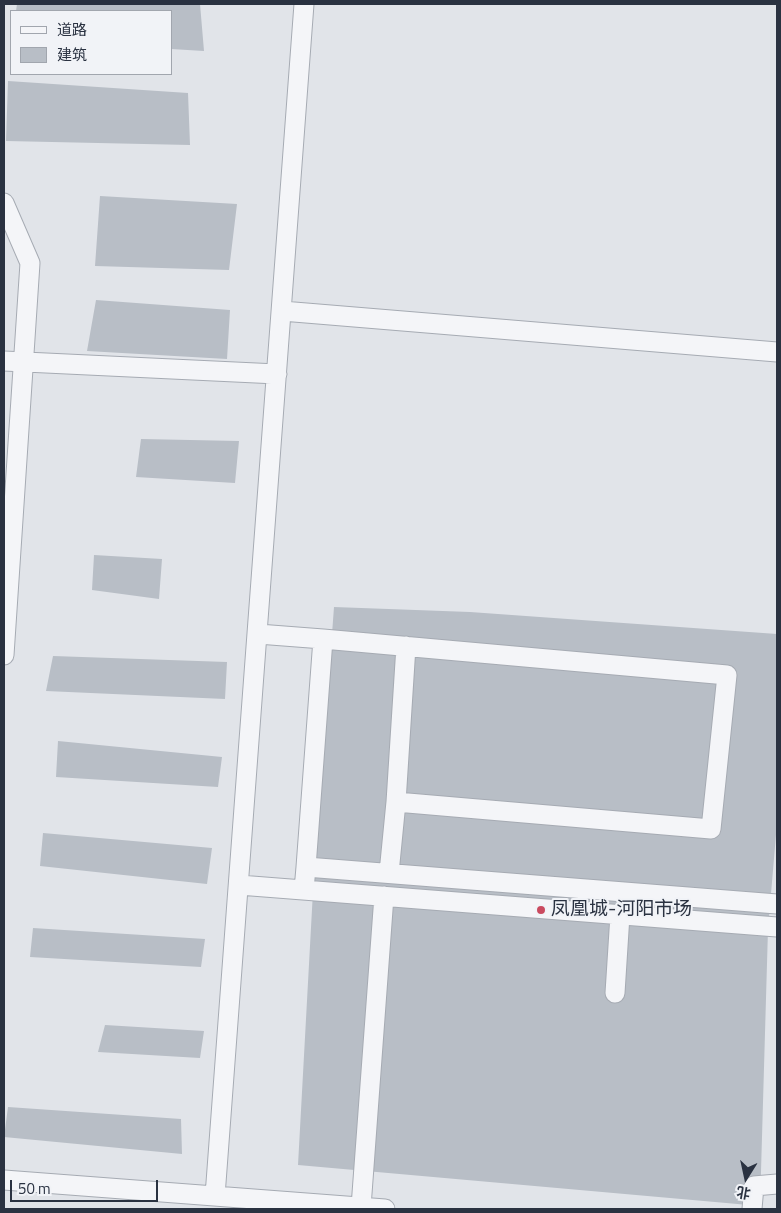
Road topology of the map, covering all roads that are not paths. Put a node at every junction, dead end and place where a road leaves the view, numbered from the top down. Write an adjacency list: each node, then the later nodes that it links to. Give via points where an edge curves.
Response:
1 (304, 4): 3 (street)
2 (4, 203): 6 (street, via 30,263)
3 (282, 311): 4 (street); 7 (street)
4 (777, 352)
5 (4, 361): 6 (street)
6 (25, 362): 7 (street); 11 (street)
7 (277, 374): 8 (street)
8 (258, 634): 9 (street); 15 (street)
9 (323, 639): 10 (street); 13 (street)
10 (406, 646): 12 (street); 12 (street, via 727,675 711,829)
11 (4, 655)
12 (396, 802): 14 (street)
13 (306, 867): 14 (street); 16 (street)
14 (389, 873): 18 (street)
15 (239, 885): 16 (street); 24 (street)
16 (304, 890): 17 (street)
17 (384, 896): 19 (street); 25 (street)
18 (777, 904)
19 (620, 915): 20 (street); 21 (street)
20 (777, 927)
21 (615, 993)
22 (4, 1180): 24 (street)
23 (777, 1184): 27 (street, via 754,1186)
24 (215, 1196): 25 (street)
25 (361, 1208): 26 (street)
26 (385, 1209)
27 (752, 1209)

